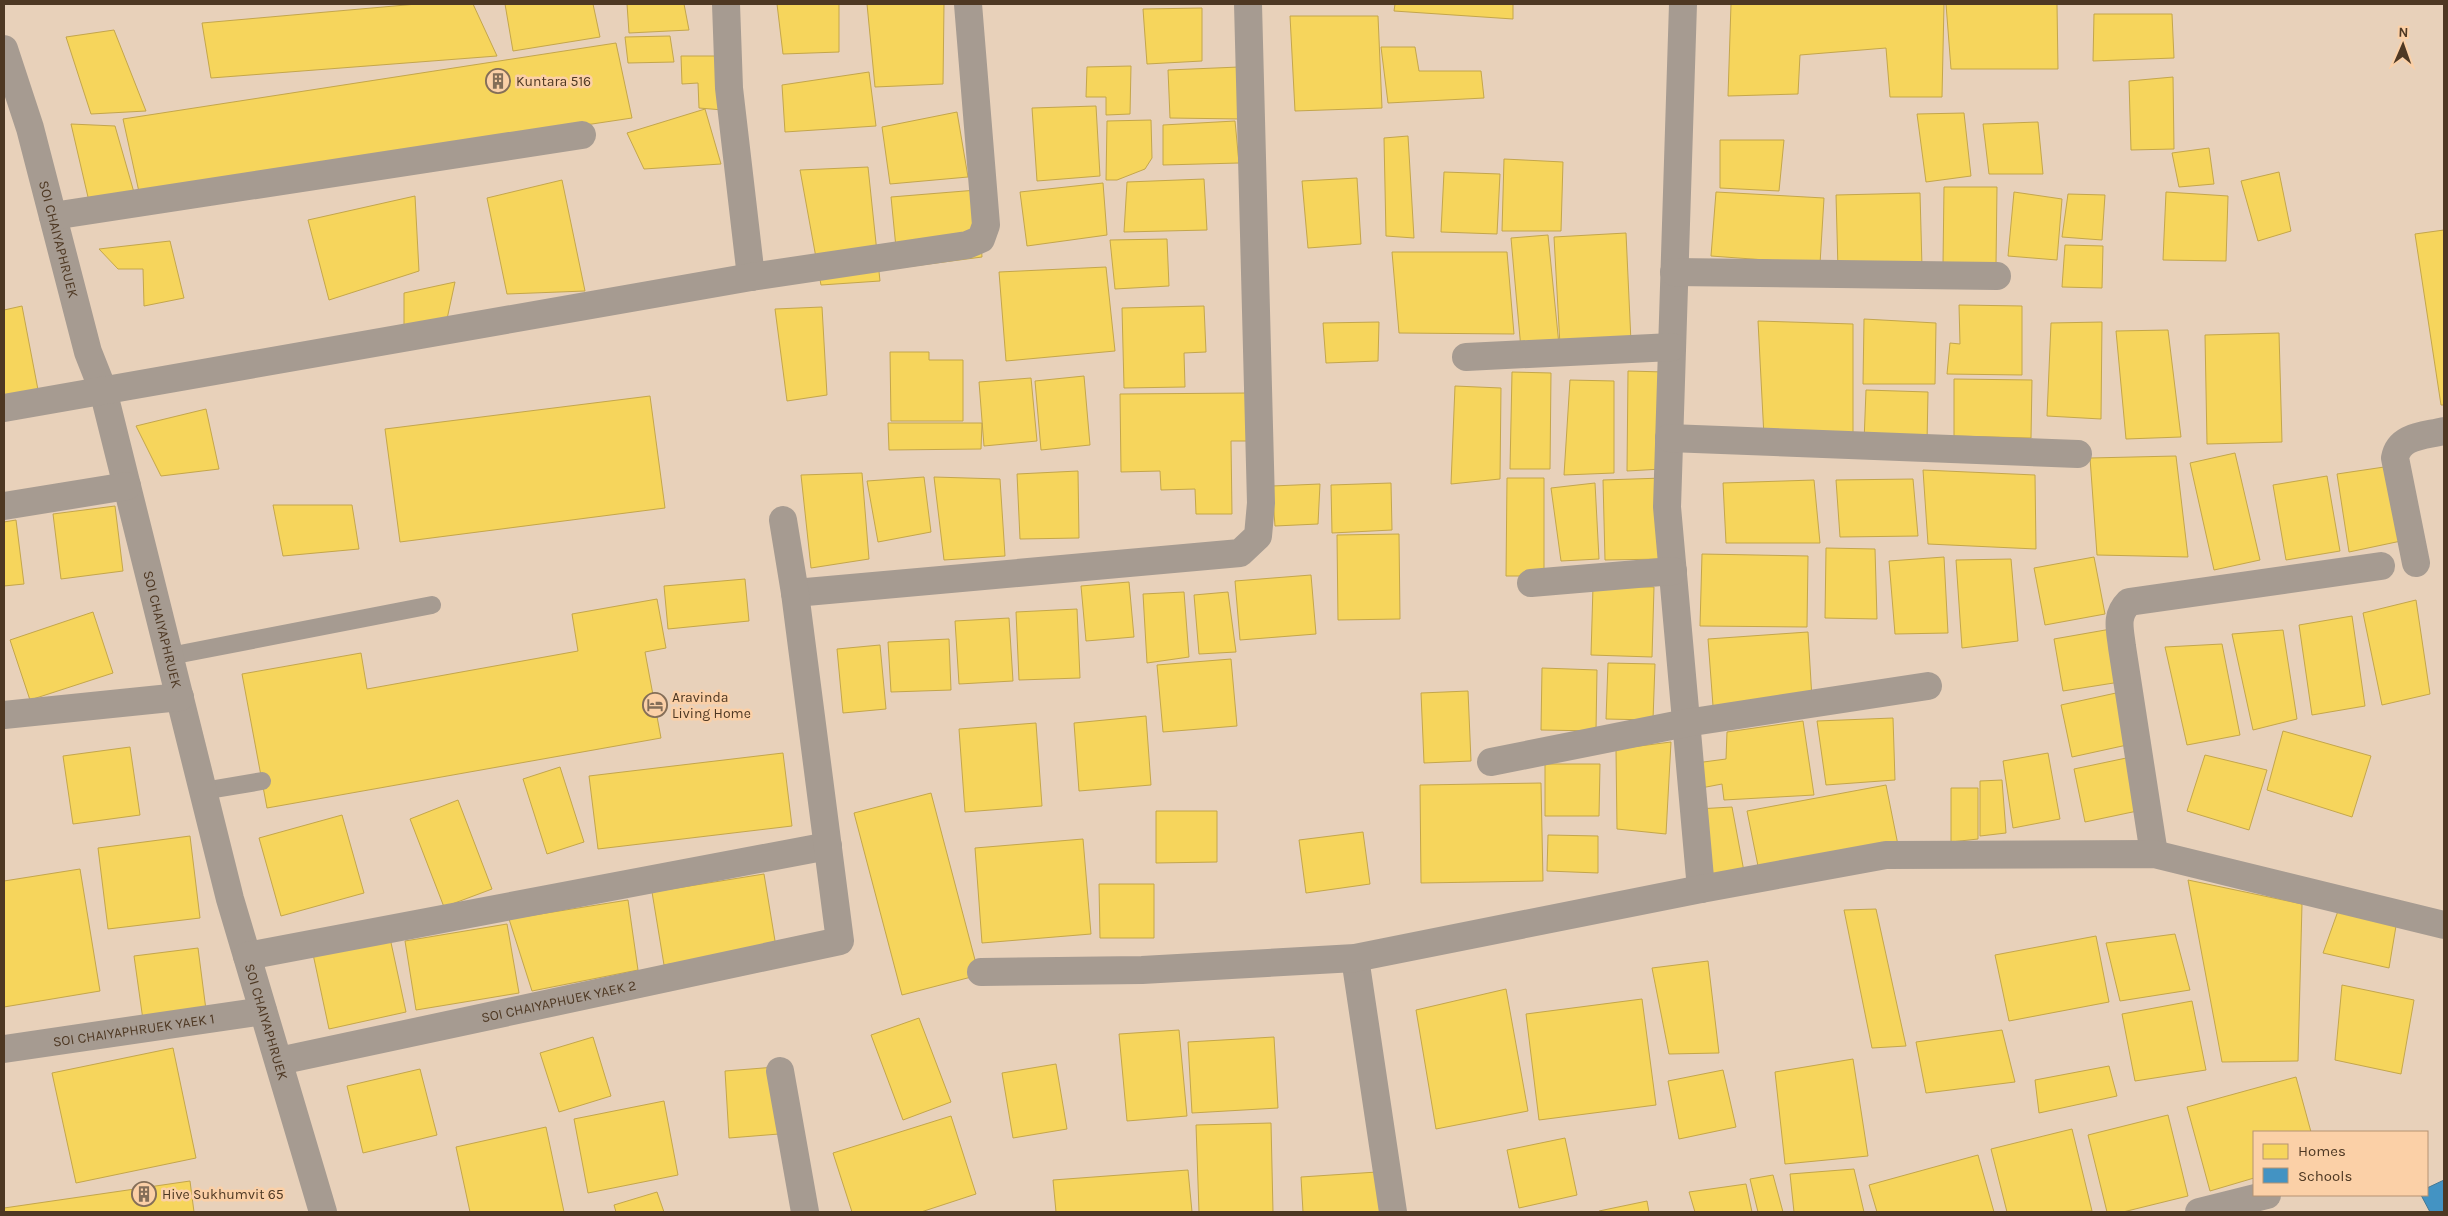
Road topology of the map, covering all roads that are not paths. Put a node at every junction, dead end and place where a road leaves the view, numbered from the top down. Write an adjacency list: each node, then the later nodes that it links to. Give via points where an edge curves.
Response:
1 (726, 4): 10 (street, via 729,88)
2 (968, 4): 10 (street, via 986,225 981,239 967,245)
3 (1248, 4): 25 (street, via 1261,494 1258,536 1240,552)
4 (1683, 4): 8 (street)
5 (4, 48): 7 (street, SOI CHAIYAPHRUEK, via 30,128)
6 (582, 135): 7 (street)
7 (53, 216): 13 (street, SOI CHAIYAPHRUEK, via 88,352)
8 (1674, 272): 9 (street); 11 (street)
9 (1997, 276)
10 (751, 277): 13 (street)
11 (1672, 347): 12 (street); 16 (street)
12 (1466, 357)
13 (104, 390): 14 (street); 18 (street, SOI CHAIYAPHRUEK)
14 (4, 408)
15 (2444, 431): 21 (street, via 2404,441 2394,458)
16 (1669, 438): 17 (street); 23 (street, via 1667,507)
17 (2078, 454)
18 (127, 486): 19 (street); 27 (street, SOI CHAIYAPHRUEK)
19 (4, 506)
20 (783, 520): 25 (street)
21 (2416, 563)
22 (2381, 566): 36 (street, via 2129,602 2122,609 2118,618)
23 (1673, 571): 24 (street); 31 (street)
24 (1531, 583)
25 (795, 593): 35 (street)
26 (432, 605): 27 (lane)
27 (170, 656): 29 (street, SOI CHAIYAPHRUEK)
28 (1928, 686): 31 (street)
29 (180, 697): 30 (street); 34 (street, SOI CHAIYAPHRUEK)
30 (4, 715)
31 (1686, 724): 32 (street); 37 (street)
32 (1491, 762)
33 (262, 781): 34 (lane)
34 (203, 791): 39 (street, SOI CHAIYAPHRUEK)
35 (828, 846): 39 (street); 44 (street, SOI CHAIYAPHUEK YAEK 2, via 840,941)
36 (2154, 854): 37 (street, via 1886,856); 38 (street)
37 (1700, 889): 40 (street)
38 (2444, 925)
39 (247, 956): 42 (street, SOI CHAIYAPHRUEK)
40 (1355, 958): 41 (street, via 1142,970); 49 (street)
41 (981, 972)
42 (263, 1011): 43 (street, SOI CHAIYAPHRUEK YAEK 1); 44 (street, SOI CHAIYAPHRUEK)
43 (4, 1050)
44 (278, 1061): 47 (street, SOI CHAIYAPHRUEK)
45 (780, 1071): 48 (street)
46 (2263, 1196): 50 (street)
47 (323, 1212)
48 (805, 1212)
49 (1393, 1212)
50 (2199, 1212)

